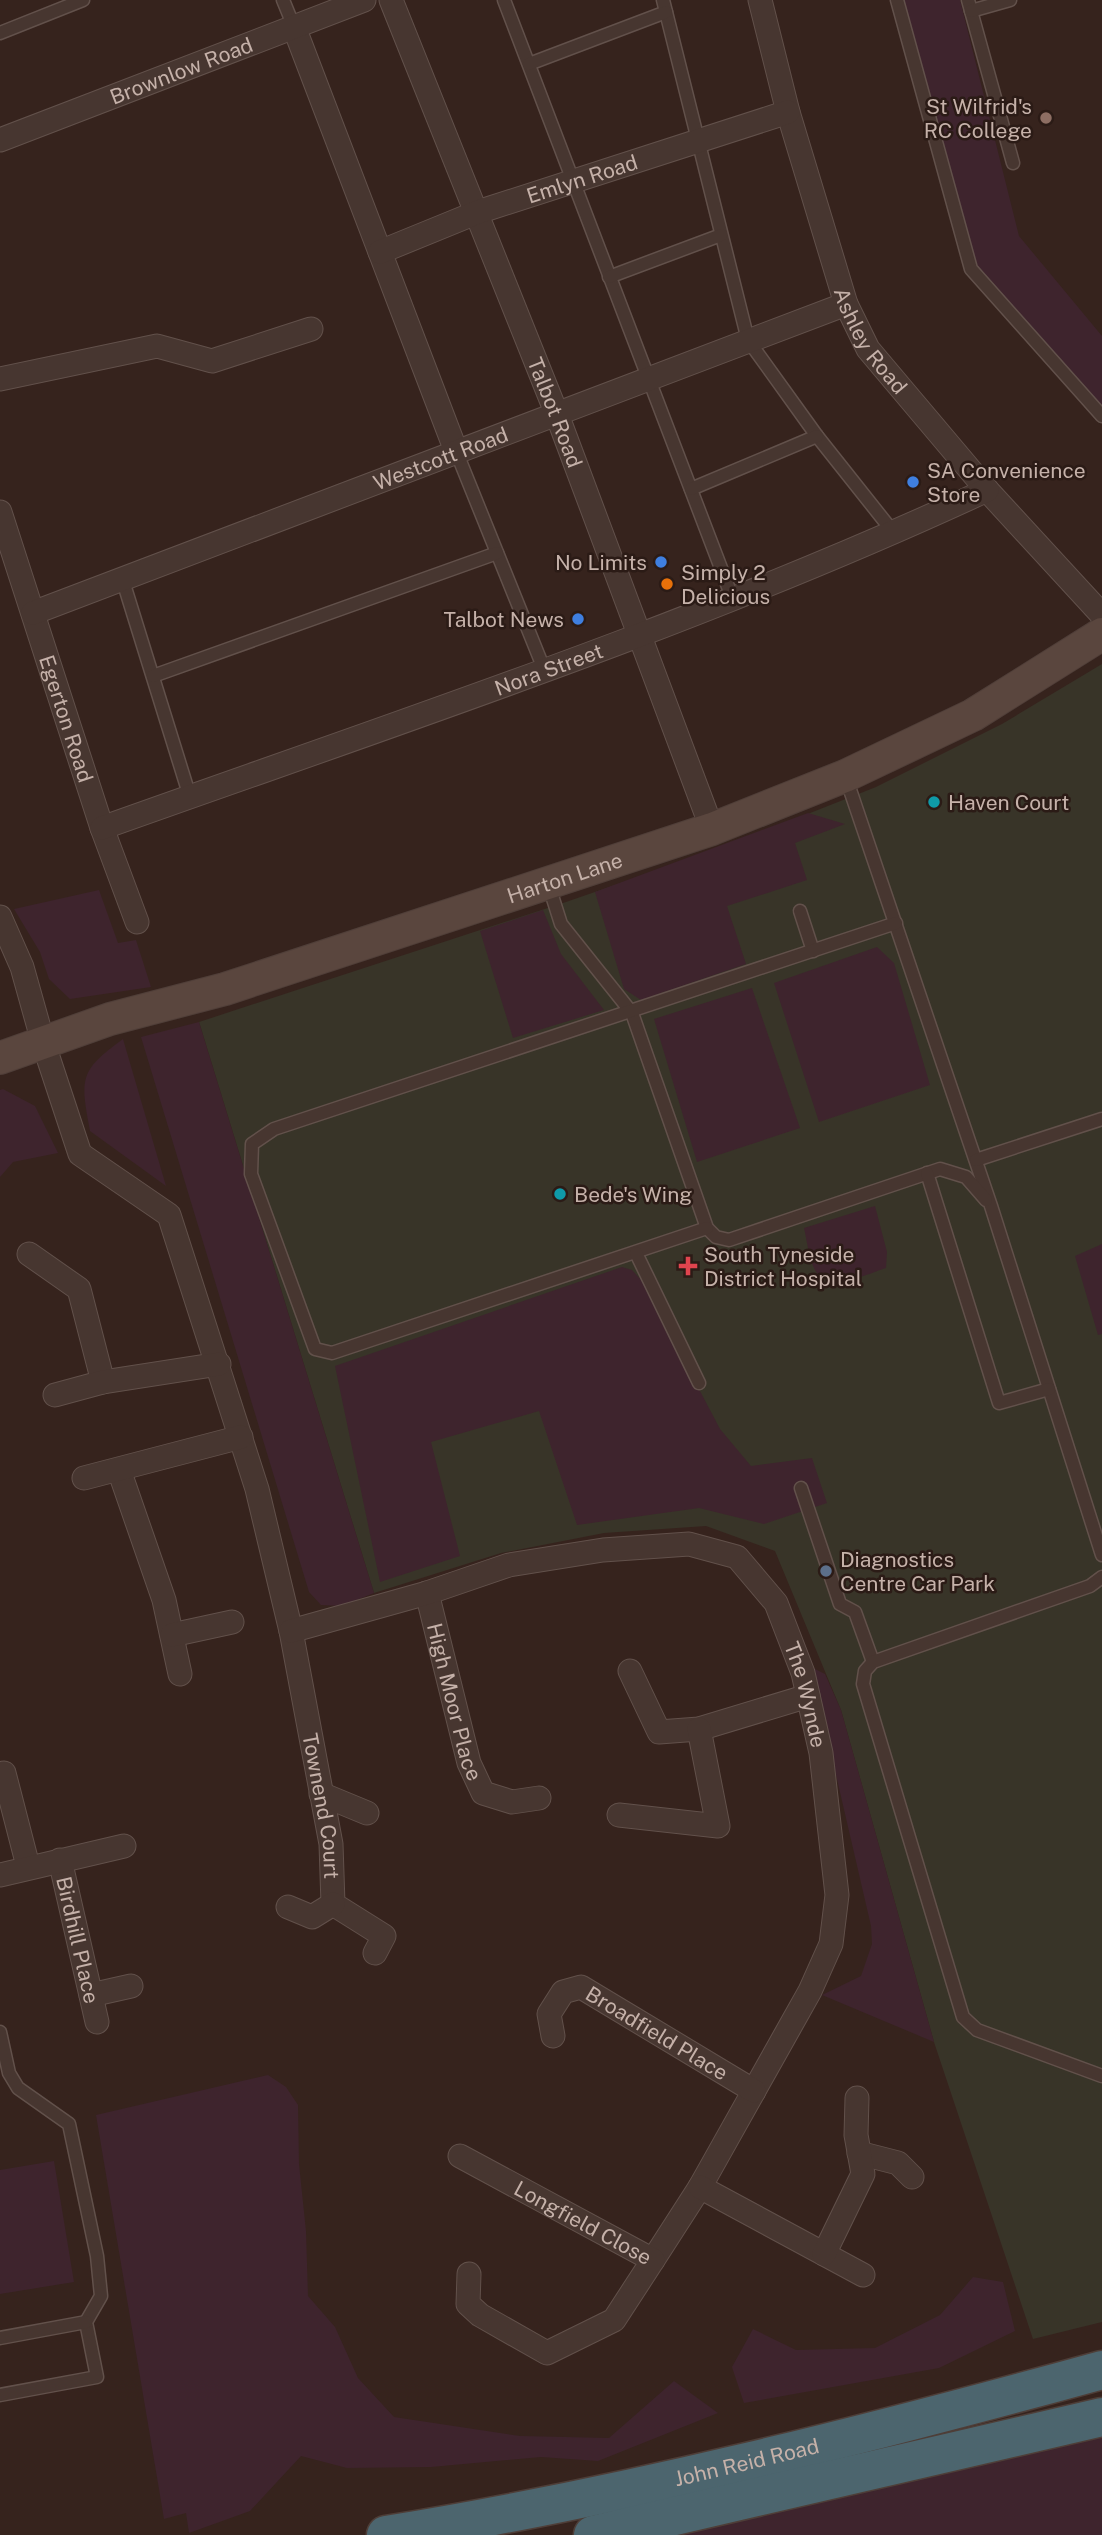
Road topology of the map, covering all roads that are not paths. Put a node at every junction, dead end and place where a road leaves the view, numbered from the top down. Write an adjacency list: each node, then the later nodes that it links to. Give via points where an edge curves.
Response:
1 (83, 0): 12 (lane)
2 (283, 0): 11 (lane)
3 (364, 0): 11 (street, Brownlow Road)
4 (391, 0): 19 (street, Talbot Road)
5 (505, 0): 13 (lane)
6 (760, 0): 14 (street, Ashley Road)
7 (897, 0): 29 (lane, via 971,269)
8 (1010, 0): 10 (lane)
9 (665, 6): 13 (lane); 16 (lane)
10 (970, 6): 17 (lane)
11 (294, 27): 15 (street, Brownlow Road); 21 (street)
12 (0, 33)
13 (529, 64): 18 (lane)
14 (788, 112): 16 (street, Emlyn Road); 23 (street, Ashley Road)
15 (0, 141)
16 (698, 141): 18 (street, Emlyn Road); 20 (lane)
17 (1013, 163)
18 (574, 181): 19 (street, Emlyn Road); 22 (lane)
19 (478, 212): 21 (street, Emlyn Road); 28 (street, Talbot Road)
20 (721, 235): 22 (lane); 25 (lane)
21 (380, 252): 31 (street)
22 (610, 276): 26 (lane)
23 (846, 304): 25 (street, Westcott Road); 33 (street, Ashley Road, via 868,349)
24 (311, 329): 27 (street, via 212,361 158,346)
25 (748, 340): 26 (street, Westcott Road); 30 (lane)
26 (647, 378): 28 (street, Westcott Road); 32 (lane)
27 (0, 379)
28 (556, 412): 31 (street, Westcott Road); 41 (street, Talbot Road)
29 (1102, 416)
30 (817, 436): 32 (lane); 35 (lane)
31 (456, 451): 36 (lane); 37 (street, Westcott Road)
32 (691, 489): 38 (lane)
33 (987, 490): 35 (street, Nora Street); 40 (street, Ashley Road)
34 (0, 512): 39 (street, Egerton Road)
35 (894, 533): 38 (street, Nora Street)
36 (497, 553): 43 (lane); 44 (lane)
37 (123, 581): 39 (street, Westcott Road); 44 (lane)
38 (732, 597): 41 (street, Nora Street)
39 (33, 613): 47 (street, Egerton Road)
40 (1102, 615)
41 (641, 634): 43 (street, Nora Street); 48 (street, Talbot Road)
42 (1102, 634): 45 (street, Harton Lane, via 973,715)
43 (544, 669): 46 (street, Nora Street)
44 (153, 676): 46 (lane)
45 (845, 776): 48 (street, Harton Lane); 53 (lane)
46 (190, 797): 47 (street, Nora Street)
47 (102, 828): 52 (street, Egerton Road)
48 (712, 829): 49 (street, Harton Lane)
49 (548, 883): 55 (lane, via 562,924); 56 (street, Harton Lane, via 225,989)
50 (800, 911): 54 (lane)
51 (0, 917): 56 (street, Townend Court, via 22,967)
52 (137, 922)
53 (896, 923): 54 (lane); 59 (lane)
54 (813, 951): 55 (lane)
55 (632, 1013): 62 (lane); 63 (lane, via 274,1129 252,1144 251,1174 314,1349 332,1353)
56 (43, 1042): 57 (street, Harton Lane); 65 (street, Townend Court, via 80,1154 169,1215)
57 (0, 1058)
58 (1102, 1119): 59 (lane)
59 (976, 1160): 61 (lane)
60 (927, 1173): 61 (lane, via 940,1169 966,1177); 62 (lane, via 729,1240 716,1237); 68 (lane, via 999,1403)
61 (991, 1206): 68 (lane)
62 (707, 1228): 63 (lane)
63 (636, 1252): 67 (lane)
64 (29, 1254): 66 (street, via 79,1289)
65 (219, 1364): 66 (street); 70 (street, Townend Court)
66 (103, 1382): 69 (street)
67 (699, 1383)
68 (1049, 1389): 74 (lane)
69 (55, 1395)
70 (241, 1437): 71 (street); 78 (street, Townend Court)
71 (119, 1470): 72 (street); 79 (street)
72 (84, 1478)
73 (801, 1488): 80 (lane, via 840,1604 855,1612)
74 (1102, 1555)
75 (1102, 1577): 80 (lane, via 1090,1586)
76 (427, 1593): 78 (street, The Wynde); 83 (street, The Wynde, via 509,1565 603,1550 688,1544 737,1557 776,1603); 87 (street, High Moor Place, via 469,1763 483,1793 512,1802)
77 (232, 1622): 79 (street)
78 (291, 1631): 86 (street, Townend Court)
79 (172, 1635): 82 (street)
80 (873, 1662): 102 (lane, via 865,1671 863,1684 963,2017 977,2030)
81 (630, 1671): 84 (street, via 659,1732)
82 (180, 1674)
83 (808, 1696): 84 (street); 103 (street, The Wynde, via 821,1753 837,1895 831,1944)
84 (699, 1729): 89 (street, via 718,1826)
85 (0, 1774): 92 (street, via 4,1773)
86 (321, 1794): 88 (street); 94 (street, Townend Court, via 331,1844)
87 (540, 1798)
88 (368, 1813)
89 (619, 1815)
90 (124, 1846): 91 (street)
91 (61, 1860): 92 (street); 98 (street, Birdhill Place)
92 (28, 1866): 93 (street)
93 (0, 1875)
94 (333, 1904): 95 (street, via 312,1916); 96 (street, Townend Court, via 384,1936)
95 (288, 1907)
96 (375, 1953)
97 (131, 1986): 98 (street)
98 (91, 1995): 99 (street, Birdhill Place)
99 (97, 2022)
100 (0, 2032): 113 (lane, via 9,2073 18,2088 69,2124 97,2256 101,2297)
101 (553, 2036): 103 (street, Broadfield Place, via 549,2014 563,1992 581,1986)
102 (1102, 2076)
103 (754, 2091): 108 (street, The Wynde)
104 (857, 2098): 105 (street)
105 (859, 2153): 107 (street, via 898,2163); 109 (street, via 863,2175)
106 (460, 2157): 110 (street, Longfield Close)
107 (912, 2177)
108 (700, 2187): 109 (street); 110 (street, The Wynde)
109 (824, 2254): 112 (street)
110 (653, 2260): 111 (street, Longfield Close, via 614,2320 547,2353 468,2304)
111 (469, 2274)
112 (863, 2275)
113 (86, 2322): 114 (lane); 118 (lane, via 97,2376)
114 (0, 2338)
115 (1102, 2370): 116 (highway, John Reid Road)
116 (1048, 2385): 117 (lane); 120 (highway, John Reid Road, via 607,2494)
117 (1102, 2386)
118 (0, 2395)
119 (1102, 2417): 121 (highway, John Reid Road)
120 (386, 2535)
121 (593, 2535)

